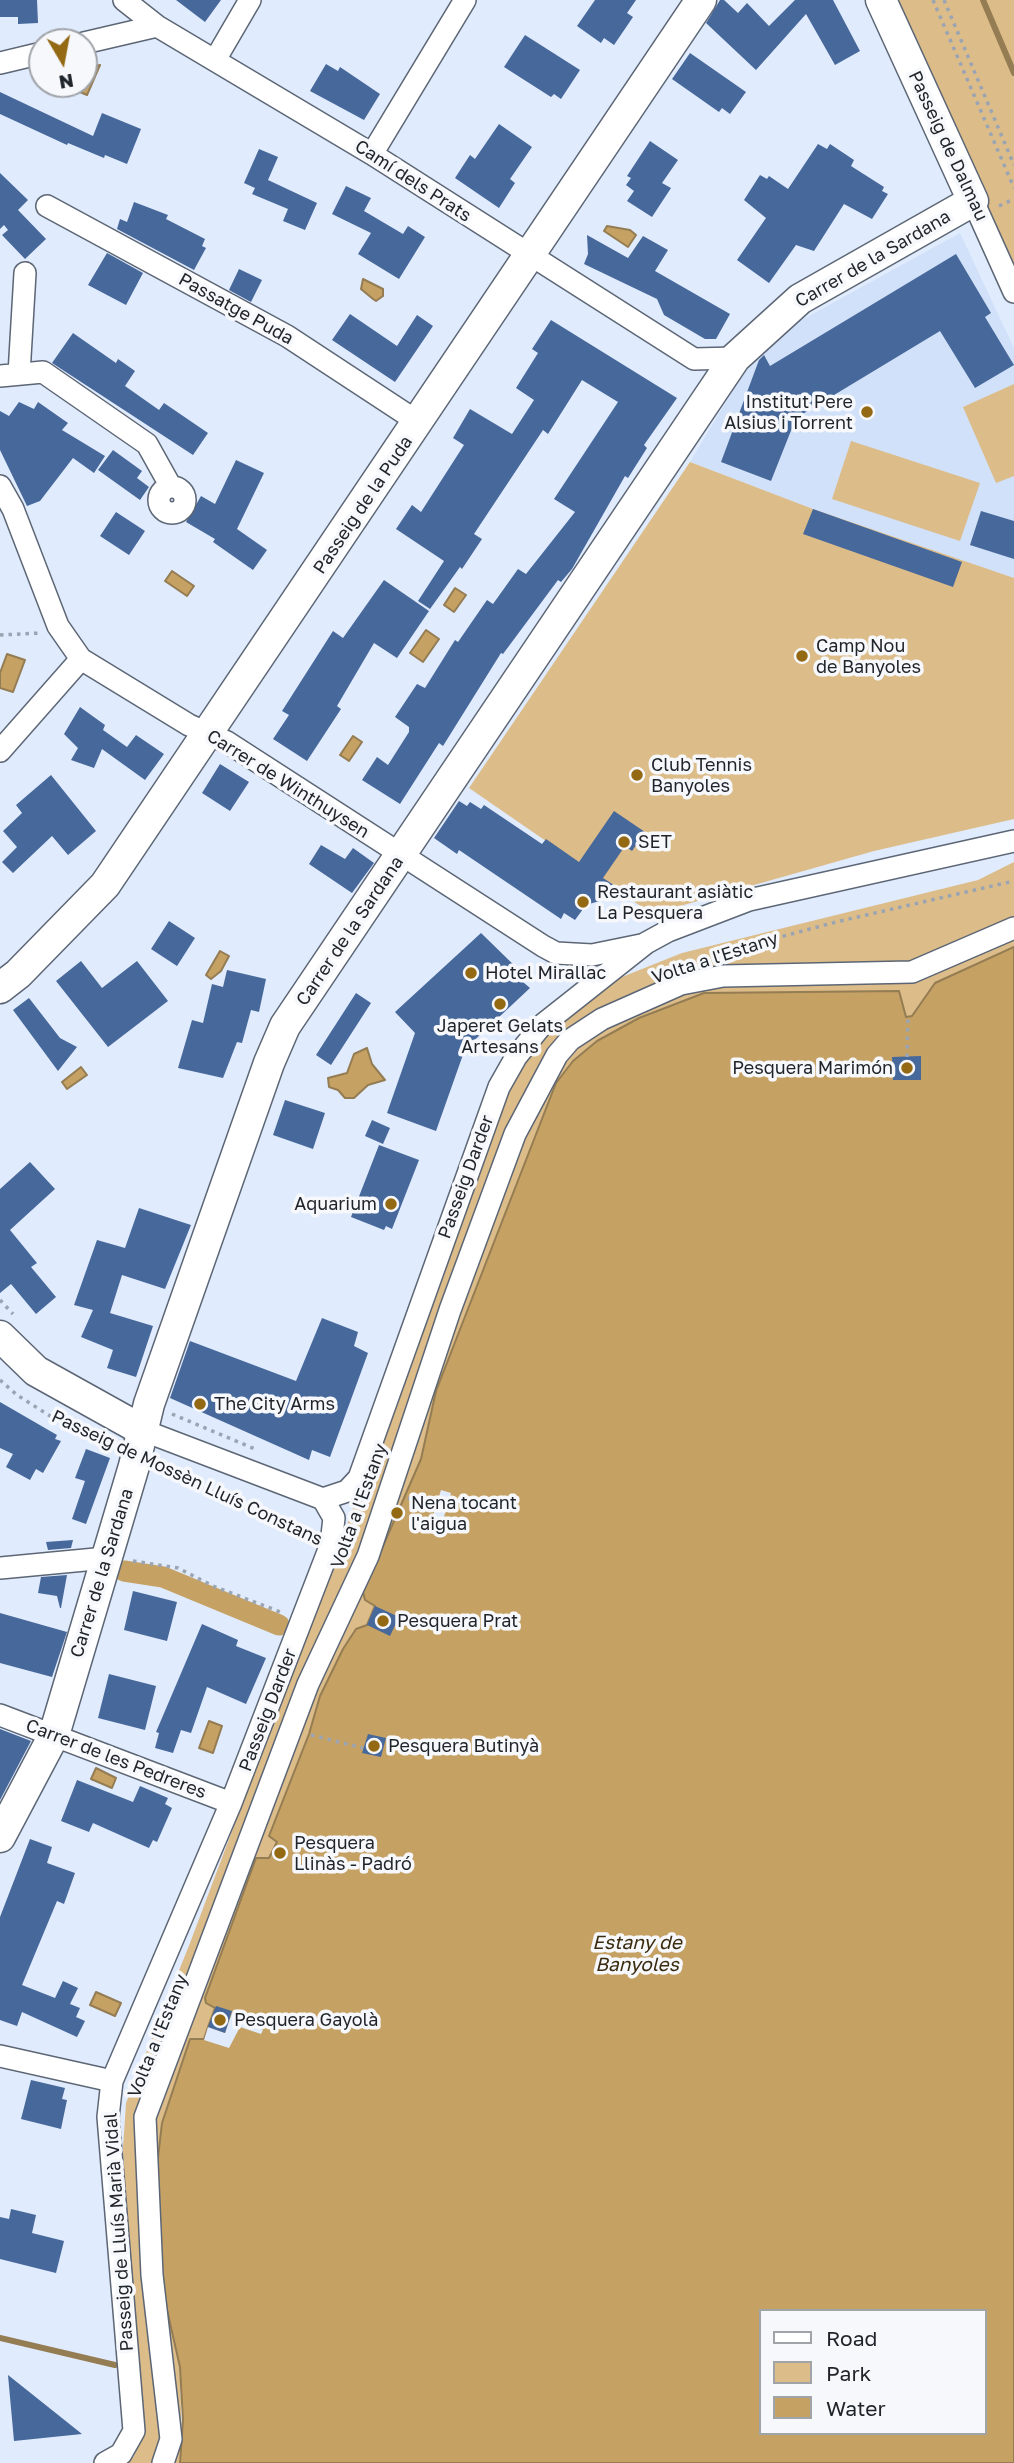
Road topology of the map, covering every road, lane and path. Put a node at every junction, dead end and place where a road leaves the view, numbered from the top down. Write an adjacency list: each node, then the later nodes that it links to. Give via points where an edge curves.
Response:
1 (124, 0): 8 (street, Camí dels Prats)
2 (250, 0): 11 (street)
3 (465, 0): 13 (street)
4 (701, 0): 18 (main road, Passeig de la Puda)
5 (881, 0): 16 (main road, Passeig de Dalmau)
6 (933, 0): 15 (path)
7 (944, 0): 14 (path)
8 (157, 26): 9 (street); 11 (street, Camí dels Prats)
9 (98, 40)
10 (28, 56): 12 (street)
11 (215, 60): 13 (street, Camí dels Prats)
12 (0, 63)
13 (373, 154): 18 (street, Camí dels Prats)
14 (1014, 165)
15 (1014, 188)
16 (973, 201): 20 (street, Passeig de Dalmau); 21 (main road, Carrer de la Sardana, via 800,299)
17 (47, 206): 23 (street, Passatge Puda, via 287,336)
18 (528, 255): 21 (street, Camí dels Prats, via 694,359); 23 (main road, Passeig de la Puda)
19 (25, 272): 22 (street)
20 (1014, 292)
21 (735, 358): 32 (main road, Carrer de la Sardana)
22 (10, 375): 25 (street, via 43,372 147,444)
23 (418, 422): 29 (main road, Passeig de la Puda)
24 (0, 486): 26 (street)
25 (171, 487)
26 (62, 632): 27 (path); 28 (street)
27 (0, 635)
28 (81, 659): 29 (street, Carrer de Winthuysen); 30 (street)
29 (209, 733): 32 (street, Carrer de Winthuysen); 37 (main road, Passeig de la Puda, via 105,885)
30 (0, 751)
31 (1014, 841): 35 (street, Passeig Darder, via 749,900)
32 (402, 856): 35 (street, Carrer de Winthuysen, via 556,953 592,955); 42 (main road, Carrer de la Sardana, via 285,1026)
33 (1014, 881): 36 (path, Volta a l'Estany)
34 (1014, 928): 43 (street, Passeig Darder, via 912,972 723,976 681,984 636,1002 570,1040 557,1055 515,1134 450,1310)
35 (646, 943): 44 (street, Passeig Darder, via 541,1026 516,1057 495,1100 359,1478 347,1491)
36 (707, 957)
37 (0, 988)
38 (908, 1017): 39 (path)
39 (907, 1057)
40 (0, 1336): 42 (main road, Passeig de Mossèn Lluís Constans, via 36,1371)
41 (0, 1380): 42 (path, Passeig de Mossèn Lluís Constans, via 58,1421)
42 (139, 1444): 44 (street, Passeig de Mossèn Lluís Constans); 46 (path, Passeig de Mossèn Lluís Constans); 47 (main road, Carrer de la Sardana)
43 (399, 1493): 45 (path); 59 (street, Volta a l'Estany, via 308,1684 145,2117 152,2275 171,2439)
44 (323, 1499): 46 (street, Passeig Darder, via 334,1518)
45 (422, 1503)
46 (331, 1544): 49 (street, Passeig Darder)
47 (106, 1558): 48 (street); 49 (path, via 178,1568); 52 (main road, Carrer de la Sardana)
48 (0, 1568)
49 (303, 1620): 54 (street, Passeig Darder)
50 (0, 1715): 52 (street, Carrer de les Pedreres)
51 (309, 1734): 53 (path)
52 (54, 1735): 54 (street, Carrer de les Pedreres); 55 (main road, Carrer de la Sardana)
53 (363, 1748)
54 (231, 1803): 57 (street, Passeig de Lluís Marià Vidal)
55 (0, 1836)
56 (0, 2056): 57 (street)
57 (112, 2081): 58 (street, Passeig de Lluís Marià Vidal, via 108,2117 134,2431 121,2454)
58 (105, 2463)
59 (163, 2463)

